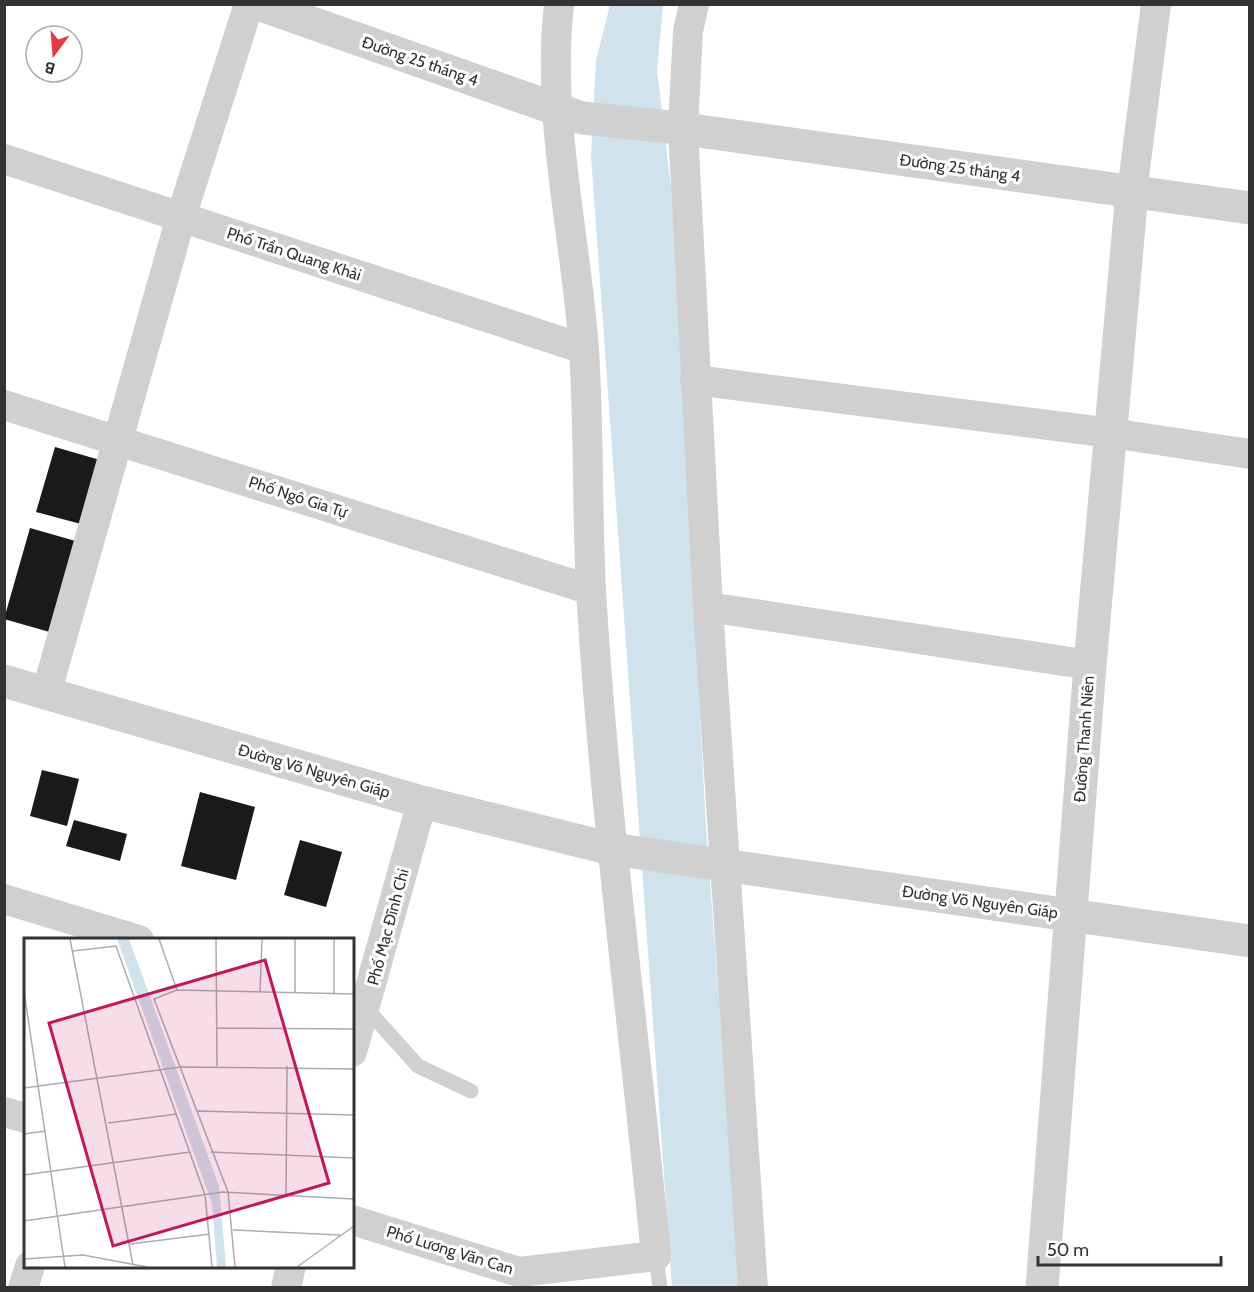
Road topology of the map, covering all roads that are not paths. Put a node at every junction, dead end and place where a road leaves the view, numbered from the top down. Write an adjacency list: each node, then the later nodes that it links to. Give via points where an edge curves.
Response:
1 (249, 4): 11 (street)
2 (258, 4): 6 (street, Đường 25 tháng 4)
3 (559, 4): 6 (street)
4 (694, 4): 7 (street)
5 (1156, 4): 9 (street)
6 (569, 113): 7 (street, Đường 25 tháng 4); 12 (street)
7 (676, 128): 9 (street, Đường 25 tháng 4); 13 (street)
8 (4, 159): 11 (street, Phố Trần Quang Khải)
9 (1132, 192): 10 (street, Đường 25 tháng 4); 15 (street, Đường Thanh Niên)
10 (1250, 208)
11 (181, 217): 12 (street, Phố Trần Quang Khải); 16 (street)
12 (584, 349): 18 (street)
13 (695, 380): 15 (street); 19 (street)
14 (4, 405): 16 (street, Phố Ngô Gia Tự)
15 (1111, 433): 17 (street); 20 (street, Đường Thanh Niên)
16 (119, 441): 18 (street, Phố Ngô Gia Tự); 22 (street)
17 (1250, 454)
18 (591, 590): 24 (street)
19 (708, 607): 20 (street); 25 (street)
20 (1090, 665): 27 (street, Đường Thanh Niên)
21 (4, 681): 22 (street, Đường Võ Nguyên Giáp)
22 (46, 694): 23 (street, Đường Võ Nguyên Giáp)
23 (422, 802): 24 (street, Đường Võ Nguyên Giáp); 30 (street, Phố Mạc Đĩnh Chi)
24 (619, 851): 25 (street, Đường Võ Nguyên Giáp); 36 (street)
25 (718, 864): 27 (street, Đường Võ Nguyên Giáp); 43 (street)
26 (4, 899): 28 (street)
27 (1071, 916): 29 (street, Đường Võ Nguyên Giáp); 44 (street, Đường Thanh Niên)
28 (136, 938)
29 (1250, 941)
30 (359, 1006): 31 (street, Phố Mạc Đĩnh Chi); 32 (lane, via 418,1066)
31 (354, 1039)
32 (471, 1091)
33 (4, 1112): 34 (street)
34 (24, 1117)
35 (354, 1221): 39 (street, Phố Lương Văn Can)
36 (656, 1256): 39 (street, Phố Lương Văn Can); 42 (lane)
37 (29, 1268): 40 (street)
38 (291, 1268): 41 (street)
39 (519, 1280)
40 (23, 1287)
41 (286, 1287)
42 (660, 1287)
43 (753, 1287)
44 (1042, 1287)

